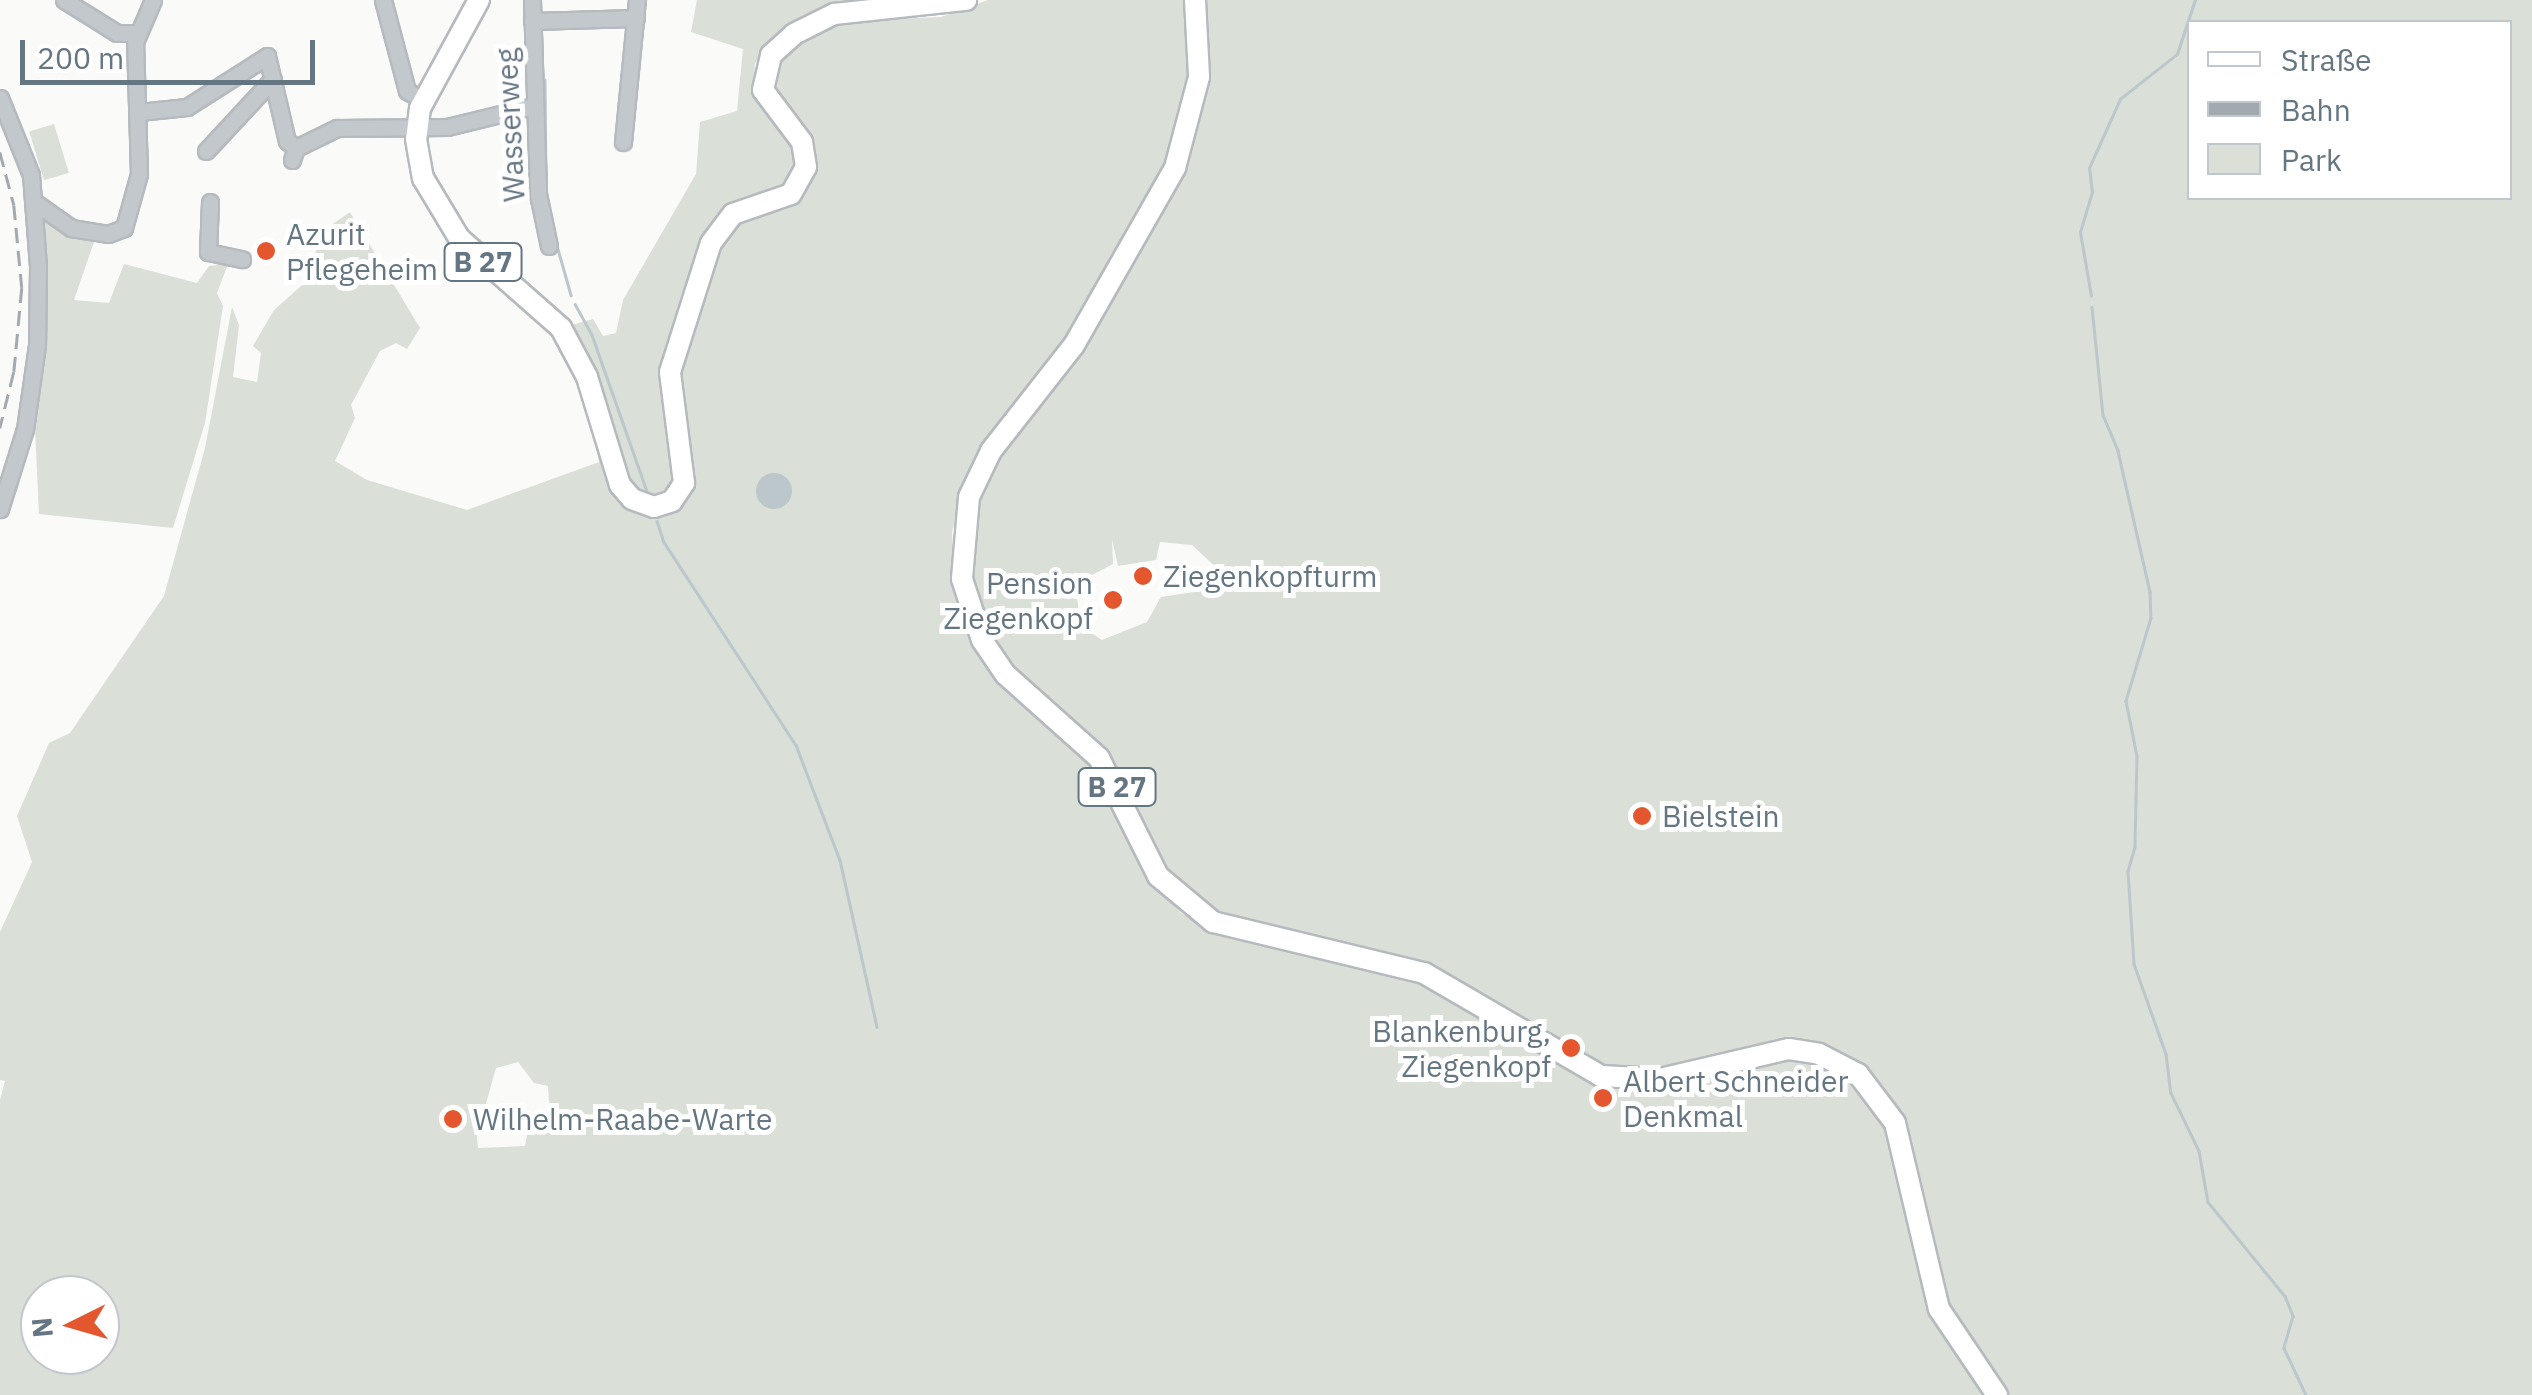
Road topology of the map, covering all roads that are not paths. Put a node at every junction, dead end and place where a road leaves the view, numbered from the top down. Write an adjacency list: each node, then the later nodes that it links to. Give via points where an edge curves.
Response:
1 (64, 0): 11 (street, via 117,33)
2 (153, 0): 11 (street)
3 (383, 0): 14 (street, via 407,91)
4 (478, 0): 14 (main road, B 27)
5 (532, 0): 10 (street, Wasserweg)
6 (637, 0): 9 (street)
7 (966, 0): 17 (main road, B 27, via 834,14 794,34 771,55 763,90 802,142 806,167 790,194 728,219 705,258 671,358 684,477 667,504 642,504 620,486 587,377 550,316 474,253 443,217 424,178)
8 (1196, 0): 25 (main road, B 27, via 1198,77 1175,168 1074,345 992,451 969,497 962,578 982,640 1006,674 1099,758 1158,876 1213,922 1424,973 1601,1076 1660,1079 1789,1049 1819,1054 1858,1074 1895,1123 1939,1310)
9 (636, 18): 10 (street); 18 (street)
10 (532, 21): 15 (street, Wasserweg)
11 (137, 32): 16 (street)
12 (273, 79): 16 (street, via 267,56 187,107); 17 (street, via 294,154 337,128); 19 (street)
13 (0, 98): 21 (street)
14 (424, 100): 17 (main road, B 27)
15 (534, 106): 17 (street, via 447,128); 22 (street, Wasserweg, via 538,194)
16 (139, 112): 21 (street, via 139,174 124,228 108,234 71,228)
17 (416, 124)
18 (623, 142)
19 (206, 151)
20 (210, 202): 23 (street, via 208,252)
21 (36, 204): 24 (street, via 37,346 25,429)
22 (549, 246)
23 (242, 259)
24 (0, 509)
25 (1997, 1395)

